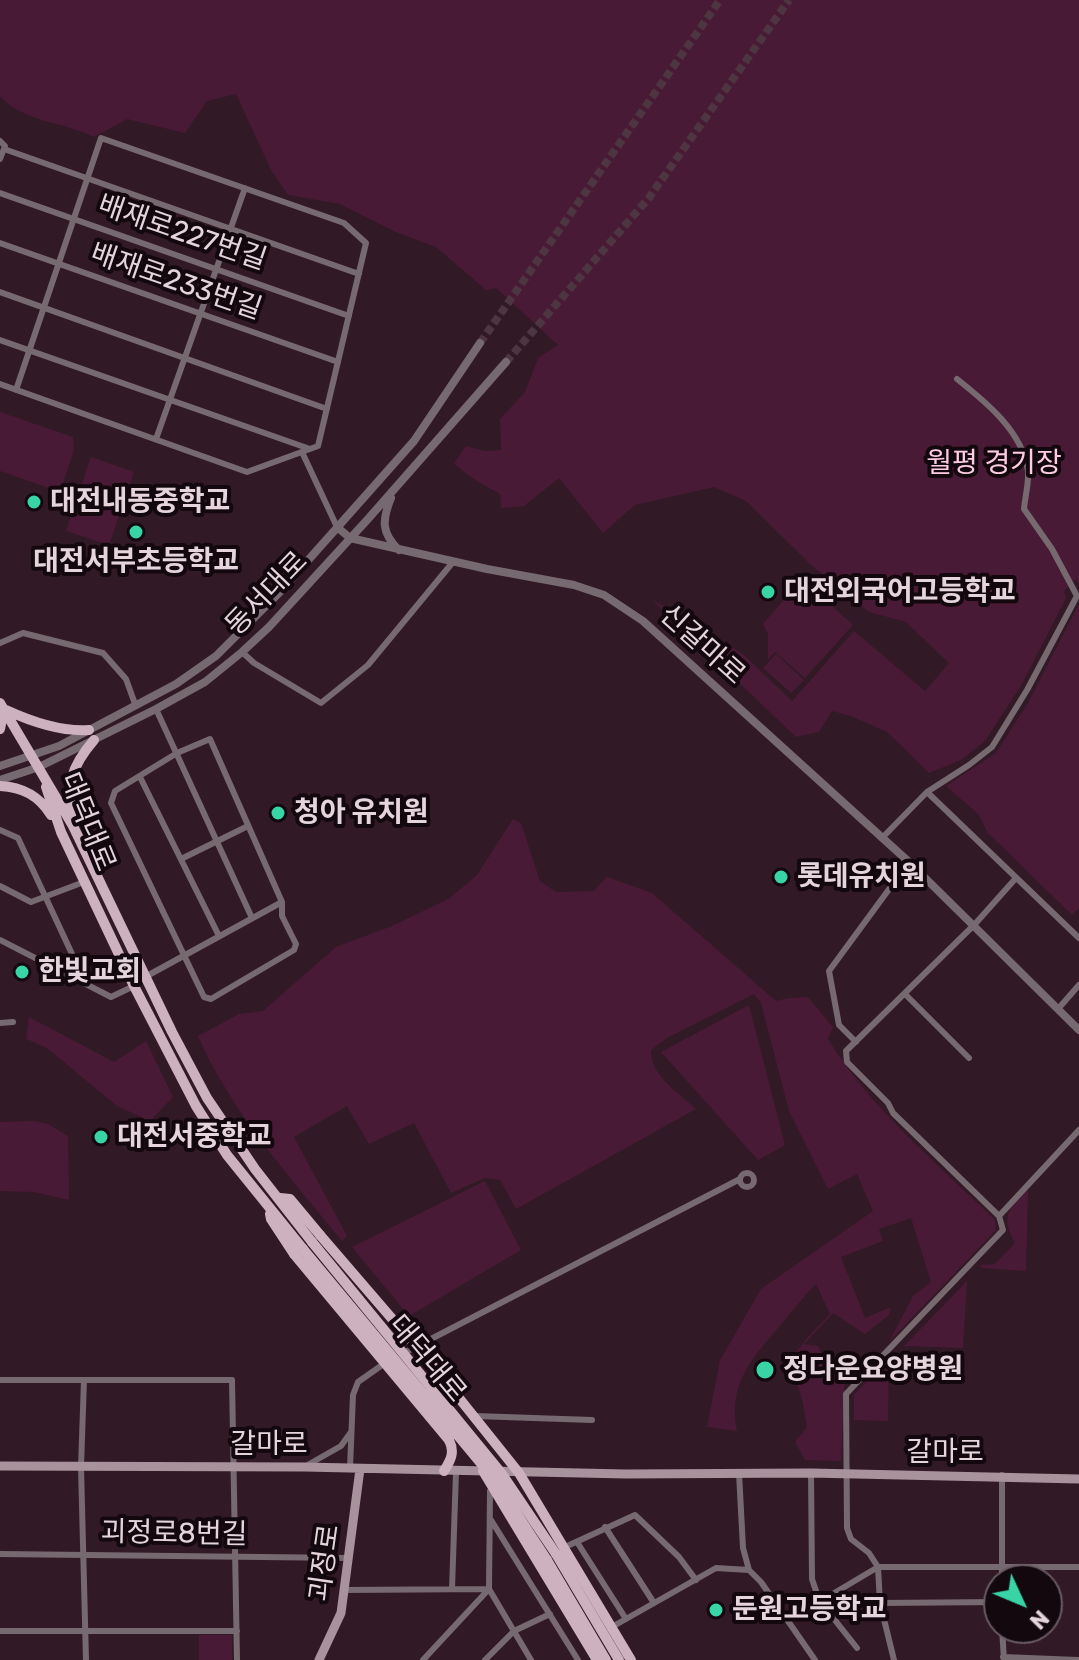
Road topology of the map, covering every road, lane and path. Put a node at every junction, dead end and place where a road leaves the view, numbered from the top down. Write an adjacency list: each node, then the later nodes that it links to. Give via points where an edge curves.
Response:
1 (0, 141): 2 (street)
2 (4, 149): 3 (street); 4 (street)
3 (0, 159)
4 (88, 178): 5 (street, via 101,138); 7 (street); 8 (street)
5 (245, 188): 8 (street); 12 (street, via 344,223 366,243)
6 (0, 193): 7 (street, 배재로227번길)
7 (74, 219): 10 (street); 11 (street, 배재로227번길)
8 (230, 229): 11 (street); 12 (street)
9 (0, 243): 10 (street, 배재로233번길)
10 (59, 264): 14 (street); 15 (street, 배재로233번길)
11 (216, 269): 15 (street); 16 (street, 배재로227번길)
12 (359, 274): 16 (street)
13 (0, 292): 14 (street)
14 (44, 308): 19 (street); 20 (street)
15 (200, 313): 20 (street); 21 (street, 배재로233번길)
16 (349, 316): 21 (street)
17 (0, 340): 19 (street)
18 (480, 343): 32 (street, 동서대로, via 414,441)
19 (30, 350): 25 (street); 26 (street)
20 (185, 358): 26 (street); 27 (street)
21 (338, 362): 27 (street)
22 (506, 362): 31 (street, 동서대로)
23 (957, 379): 50 (street, via 1001,418 1021,450 1028,472 1024,509 1077,596 992,747)
24 (0, 384): 25 (street)
25 (16, 390): 28 (street)
26 (170, 400): 28 (street); 29 (street)
27 (327, 409): 29 (street, via 318,446)
28 (156, 439): 30 (street, via 247,472)
29 (310, 449): 30 (street)
30 (302, 452): 32 (street)
31 (393, 491): 33 (street, 동서대로); 34 (street, via 383,526)
32 (337, 527): 33 (street); 38 (street, 동서대로, via 216,656)
33 (350, 538): 34 (street, 신갈마로); 37 (street, 동서대로)
34 (399, 550): 35 (street, 신갈마로)
35 (453, 562): 37 (street, via 368,665 321,703); 55 (street, 신갈마로, via 561,581 604,595 643,621)
36 (0, 643): 38 (street, via 23,633 103,653 126,679)
37 (242, 652): 40 (street, 동서대로, via 205,682)
38 (135, 704): 42 (street, 동서대로)
39 (2, 706): 41 (main road); 42 (main road, via 21,717); 44 (main road)
40 (156, 709): 42 (street, 동서대로); 43 (street)
41 (0, 729)
42 (92, 735): 44 (street, 동서대로); 46 (street, 동서대로); 51 (main road, via 68,793)
43 (177, 753): 47 (street); 52 (street, via 210,739); 56 (street)
44 (33, 756): 45 (street, 동서대로); 46 (main road)
45 (0, 766)
46 (39, 767): 48 (street, 동서대로); 51 (main road, 대덕대로); 54 (main road, 대덕대로)
47 (140, 777): 57 (street); 69 (street, via 115,791 111,803)
48 (0, 780)
49 (0, 786): 54 (main road, via 28,792 42,802)
50 (927, 792): 55 (street); 59 (street)
51 (73, 826): 70 (main road, 대덕대로)
52 (248, 826): 56 (street); 63 (street)
53 (0, 830): 62 (street, via 18,838)
54 (61, 832): 60 (main road, 대덕대로)
55 (883, 837): 58 (street, 신갈마로)
56 (215, 842): 57 (street); 64 (street)
57 (181, 859): 66 (street)
58 (909, 862): 65 (street, 신갈마로); 79 (street, via 829,971 839,1025)
59 (1016, 878): 65 (street); 67 (street)
60 (84, 882): 62 (street); 73 (main road, 대덕대로)
61 (0, 886): 62 (street, via 31,902)
62 (46, 897): 71 (street)
63 (282, 902): 64 (street); 69 (street, via 294,950 211,999 204,997)
64 (252, 918): 66 (street)
65 (975, 924): 74 (street); 75 (street, 신갈마로)
66 (219, 936): 69 (street)
67 (1079, 938)
68 (0, 940): 71 (street)
69 (186, 956): 70 (street)
70 (145, 977): 84 (main road, 대덕대로, via 221,1121 280,1198)
71 (86, 984): 73 (street, via 111,997)
72 (1079, 985): 75 (street)
73 (134, 986): 84 (main road, 대덕대로, via 210,1130 245,1179)
74 (905, 994): 79 (street); 80 (street)
75 (1058, 1009): 78 (street, 신갈마로)
76 (13, 1022): 77 (street)
77 (0, 1023)
78 (1079, 1030)
79 (856, 1042): 83 (street, via 846,1051 847,1062)
80 (969, 1058)
81 (1079, 1130): 83 (street)
82 (740, 1179): 89 (street, via 376,1368 358,1382)
83 (999, 1216): 100 (street, via 1003,1230 846,1394)
84 (307, 1245): 87 (main road, bridge); 95 (main road, bridge, via 449,1440); 108 (main road, 대덕대로, bridge)
85 (0, 1380): 86 (street)
86 (84, 1380): 91 (street); 92 (street, via 232,1380)
87 (475, 1416): 88 (street, 대덕대로); 97 (main road)
88 (592, 1420)
89 (351, 1432): 93 (street, via 341,1446); 94 (street)
90 (0, 1466): 91 (main road, 갈마로)
91 (81, 1467): 92 (main road, 갈마로); 109 (street)
92 (233, 1467): 93 (main road, 갈마로); 110 (street)
93 (304, 1467): 94 (main road, 갈마로)
94 (355, 1468): 95 (main road, 갈마로); 111 (main road, 괴정로)
95 (450, 1471): 96 (main road, 갈마로); 117 (street)
96 (483, 1471): 97 (main road, 갈마로); 141 (main road)
97 (519, 1473): 98 (main road, 갈마로); 108 (main road)
98 (739, 1473): 99 (main road, 갈마로); 115 (street)
99 (811, 1473): 100 (main road, 갈마로); 120 (street, via 812,1579)
100 (848, 1474): 101 (main road, 갈마로); 114 (street, via 847,1528)
101 (1002, 1475): 102 (main road, 갈마로); 112 (street)
102 (1079, 1479)
103 (490, 1491): 104 (street)
104 (491, 1520): 118 (street); 124 (street)
105 (605, 1527): 106 (street); 116 (street, via 635,1515); 122 (street)
106 (577, 1542): 108 (street); 125 (street)
107 (0, 1554): 109 (street, 괴정로8번길)
108 (556, 1554): 127 (main road); 142 (main road, 대덕대로); 143 (main road, 대덕대로)
109 (83, 1555): 110 (street, 괴정로8번길); 129 (street)
110 (236, 1557): 111 (street, 괴정로8번길); 130 (street)
111 (348, 1558): 119 (main road, 괴정로)
112 (1003, 1564)
113 (983, 1565): 114 (street)
114 (878, 1567): 120 (street); 123 (street)
115 (749, 1570): 116 (street, via 716,1568); 126 (street)
116 (696, 1580): 122 (street)
117 (452, 1589): 118 (street); 119 (street)
118 (489, 1589): 131 (street); 137 (street)
119 (344, 1590): 136 (main road, 괴정로, via 341,1613)
120 (819, 1600): 126 (street); 132 (street)
121 (983, 1602): 123 (street)
122 (654, 1603): 125 (street)
123 (880, 1603): 146 (street)
124 (550, 1614): 131 (street); 140 (street)
125 (626, 1619): 127 (street)
126 (789, 1620): 145 (street)
127 (610, 1628): 144 (main road)
128 (0, 1631): 129 (street)
129 (85, 1631): 130 (street); 134 (street)
130 (237, 1631): 135 (street)
131 (514, 1631): 138 (street); 139 (street)
132 (857, 1648)
133 (1003, 1659): 147 (street)
134 (86, 1660)
135 (237, 1660)
136 (319, 1660)
137 (423, 1660)
138 (485, 1660)
139 (531, 1660)
140 (578, 1660)
141 (597, 1660)
142 (606, 1660)
143 (619, 1660)
144 (631, 1660)
145 (815, 1660)
146 (894, 1660)
147 (1078, 1660)

